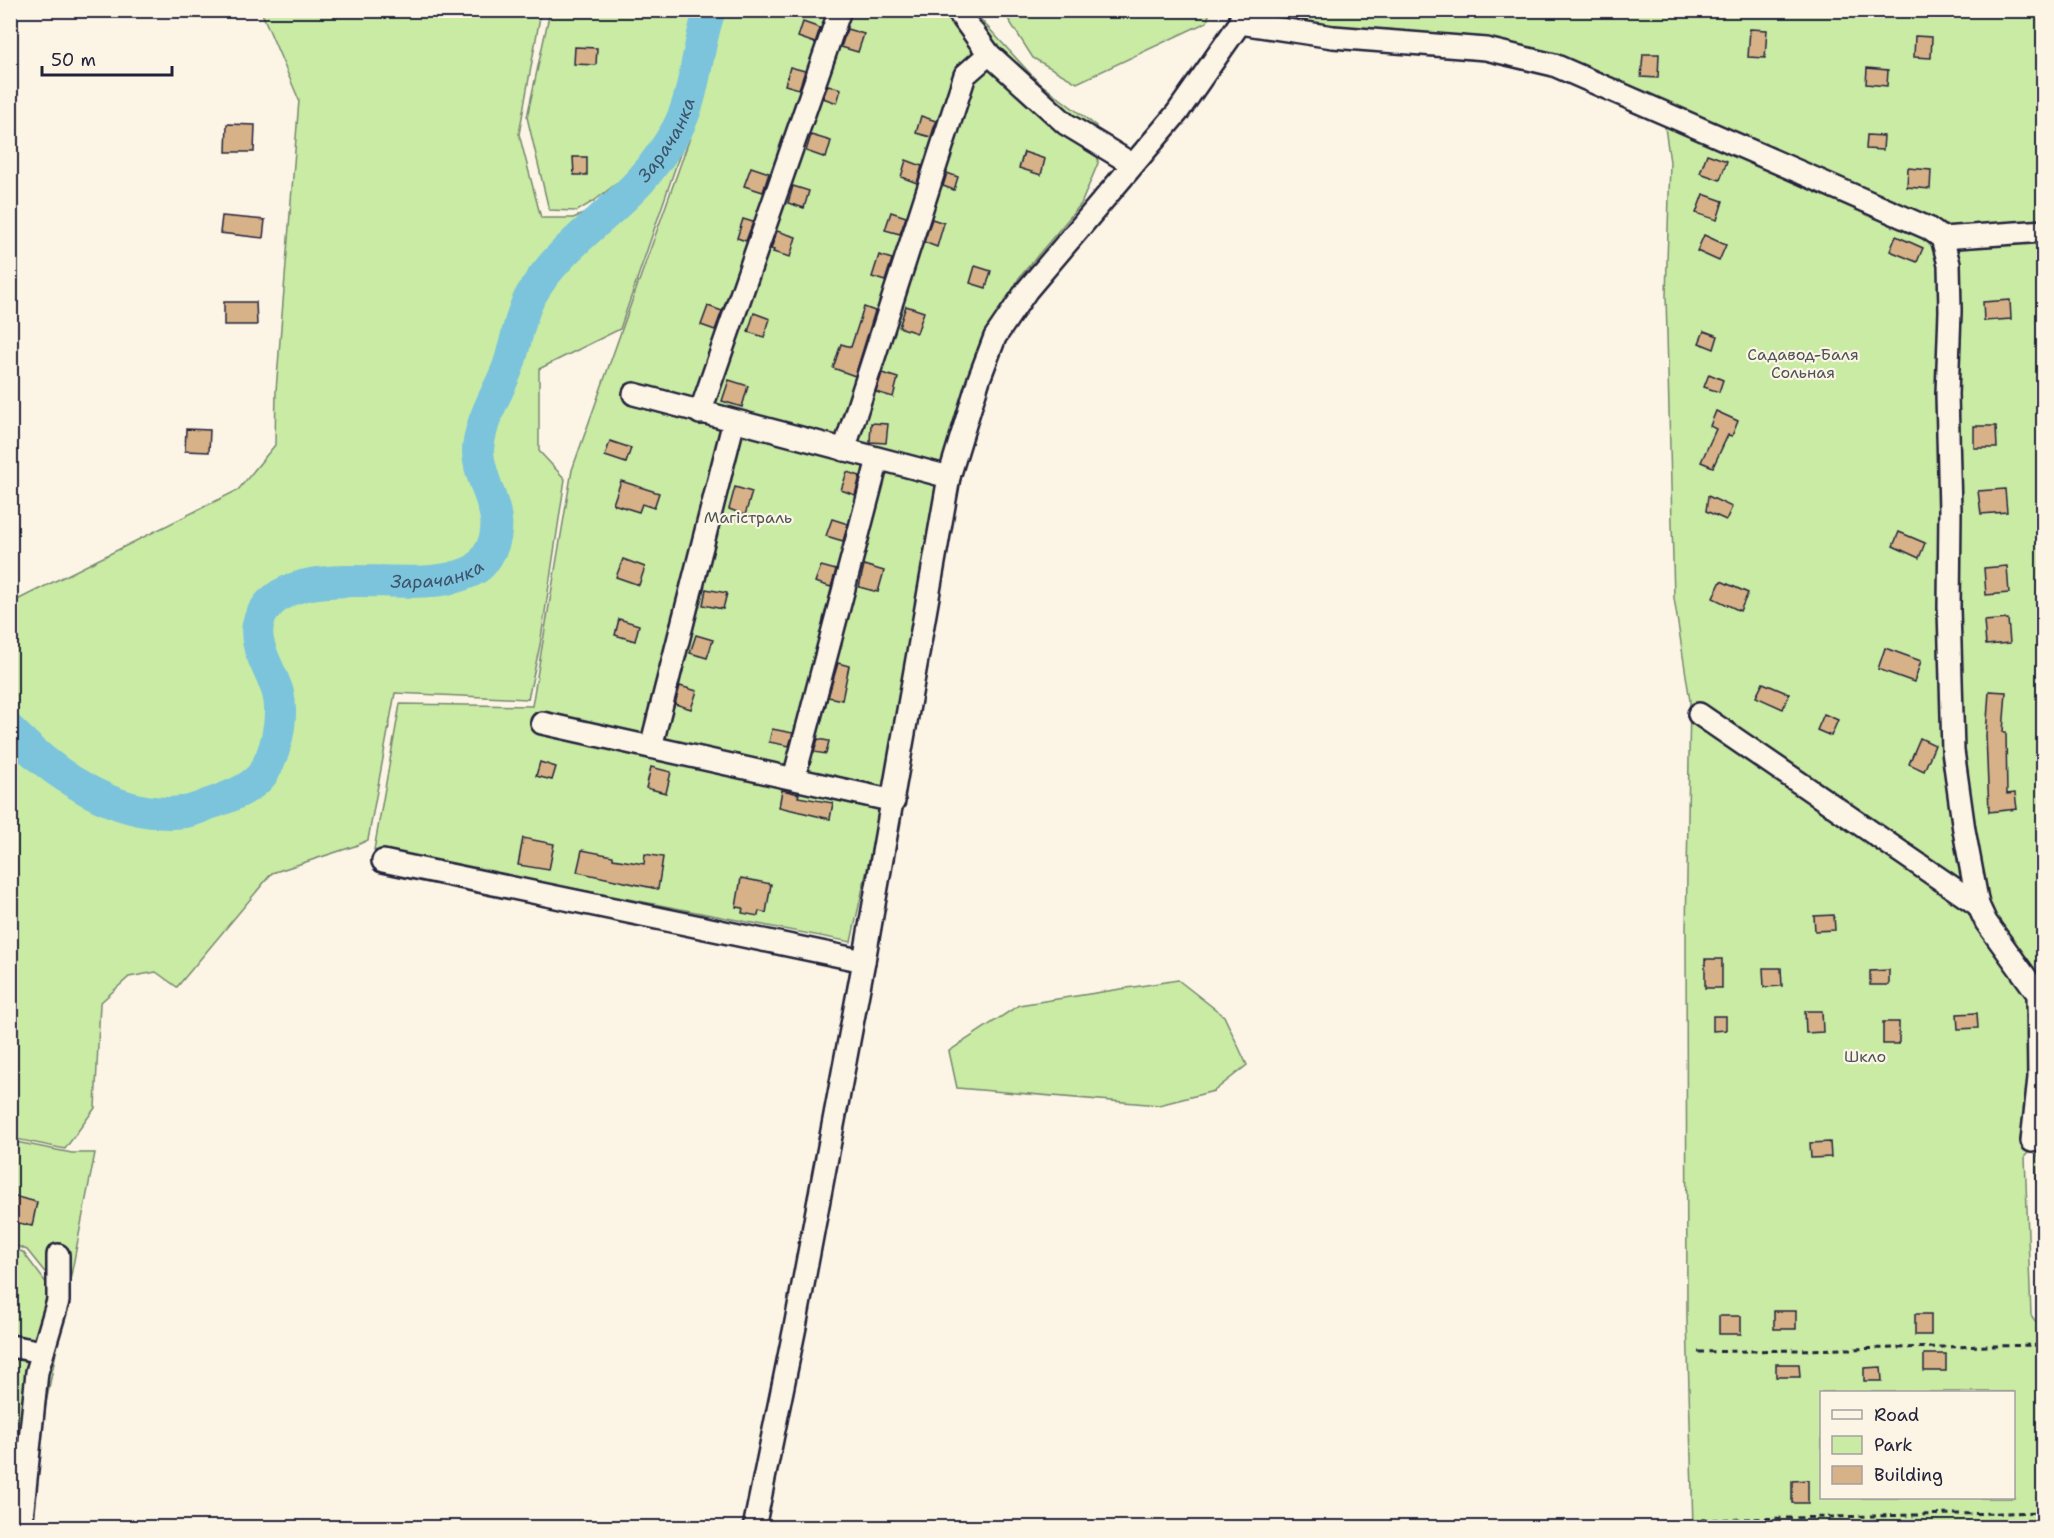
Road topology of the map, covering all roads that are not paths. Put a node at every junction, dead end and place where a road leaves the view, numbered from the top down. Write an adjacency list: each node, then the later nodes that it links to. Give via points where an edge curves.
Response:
1 (840, 10): 9 (street)
2 (957, 10): 4 (street)
3 (1241, 17): 5 (street, via 1177,113); 7 (street, via 1333,37 1486,49 1554,65 1928,228)
4 (989, 54): 5 (street, via 1066,123); 11 (street, via 965,75)
5 (1132, 165): 13 (street, via 1027,290 995,337)
6 (2043, 231): 7 (street)
7 (1942, 238): 20 (street, via 1949,264 1947,394 1953,751)
8 (634, 394): 9 (street)
9 (700, 413): 10 (street)
10 (734, 422): 11 (street); 16 (street)
11 (844, 450): 12 (street)
12 (878, 459): 13 (street); 17 (street)
13 (950, 477): 18 (street)
14 (1699, 714): 20 (street)
15 (542, 723): 16 (street)
16 (651, 747): 17 (street)
17 (794, 778): 18 (street)
18 (894, 801): 21 (street)
19 (383, 861): 21 (street)
20 (1978, 905): 22 (street, via 2038,994 2039,1078)
21 (864, 961): 27 (street)
22 (2032, 1141)
23 (58, 1255): 25 (street, via 58,1301)
24 (10, 1346): 25 (street)
25 (43, 1352): 26 (street, via 37,1372)
26 (21, 1527)
27 (754, 1527)

